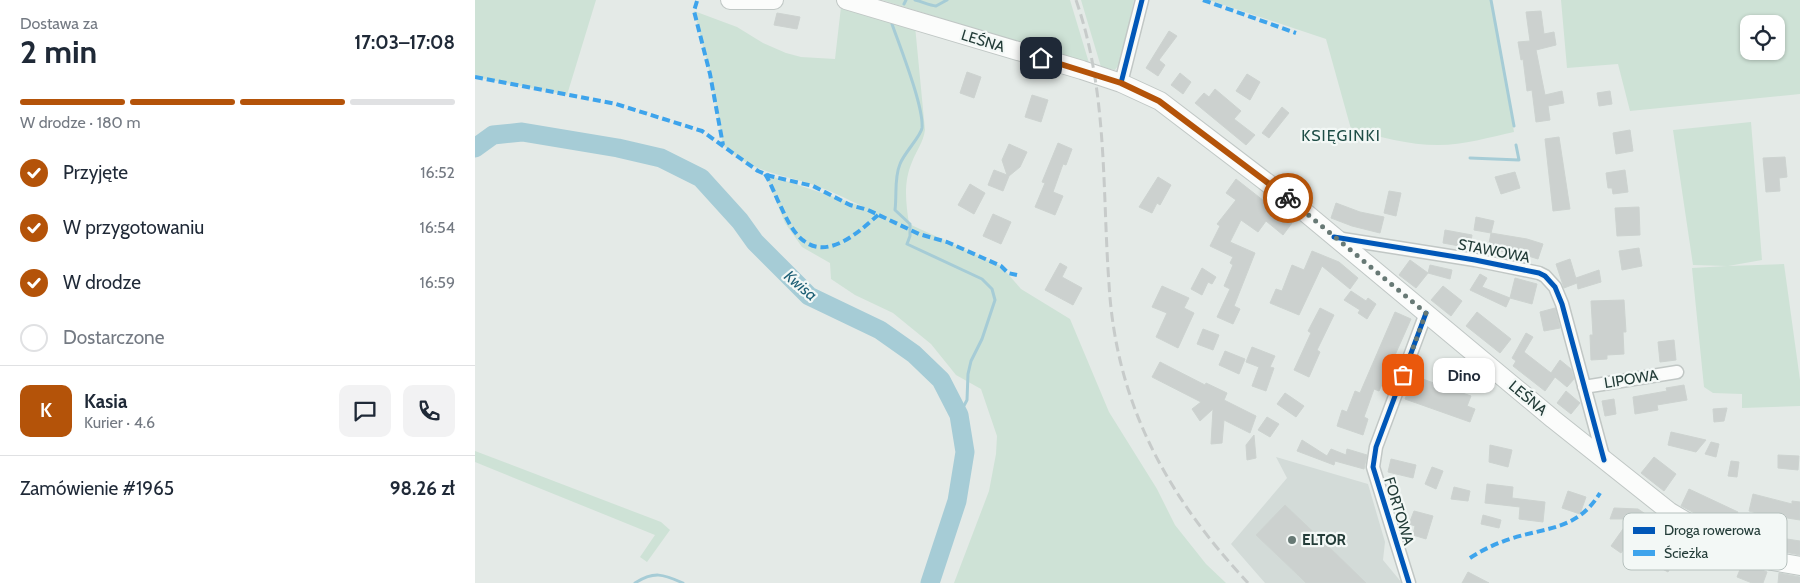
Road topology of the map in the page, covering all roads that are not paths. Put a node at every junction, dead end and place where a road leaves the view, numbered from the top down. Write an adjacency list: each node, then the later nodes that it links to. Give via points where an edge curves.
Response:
1 (730, 0): 2 (main road)
2 (774, 0)
3 (846, 0): 5 (main road, LEŚNA)
4 (1141, 0): 5 (street)
5 (1121, 83): 6 (main road, LEŚNA, via 1175,112)
6 (1334, 237): 7 (main road, LEŚNA); 9 (street, STAWOWA, via 1475,260 1545,276 1555,287 1562,304)
7 (1426, 313): 10 (main road, LEŚNA); 14 (street, FORTOWA, via 1376,447 1373,468)
8 (1677, 372): 9 (street, LIPOWA)
9 (1584, 387): 10 (street, STAWOWA)
10 (1604, 460): 11 (main road, LEŚNA)
11 (1673, 513)
12 (1787, 563): 13 (main road, LEŚNA)
13 (1800, 566)
14 (1410, 583)

